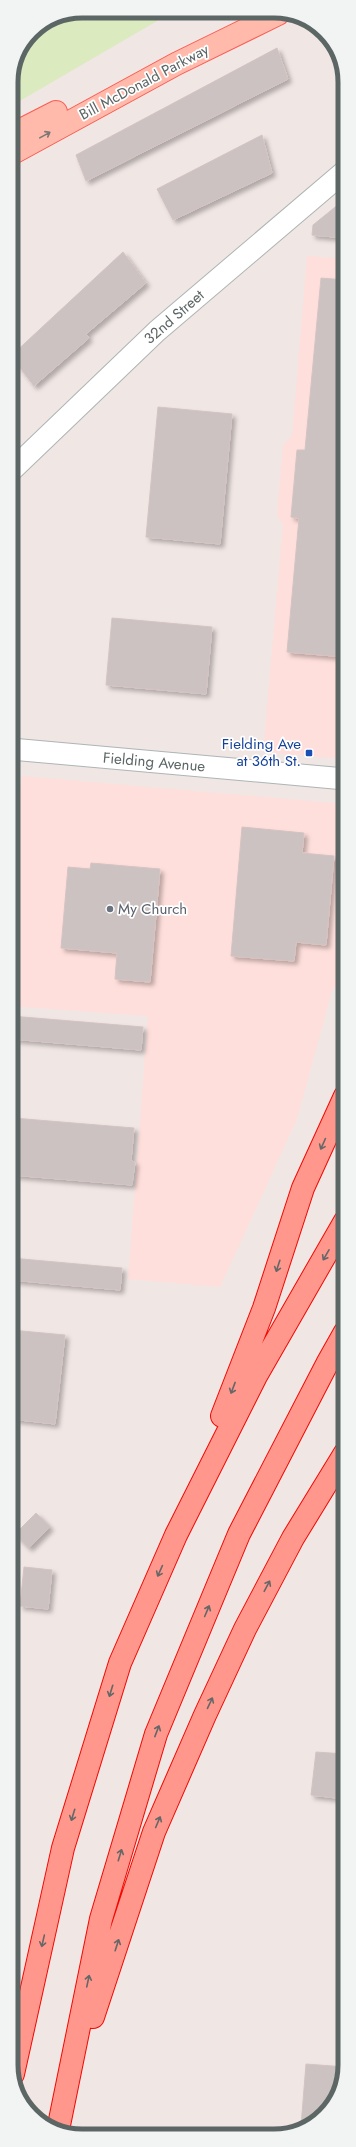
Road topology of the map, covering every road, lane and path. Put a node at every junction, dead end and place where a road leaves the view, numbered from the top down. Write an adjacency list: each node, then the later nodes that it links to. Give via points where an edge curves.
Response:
1 (244, 18): 3 (main road, Bill McDonald Parkway)
2 (270, 18): 4 (main road, Bill McDonald Parkway, one-way to 2, via 176,64)
3 (18, 131)
4 (18, 150)
5 (338, 177): 6 (street, 32nd Street, via 158,331)
6 (18, 464)
7 (18, 750): 8 (street, Fielding Avenue)
8 (338, 778)
9 (338, 1111): 13 (highway, one-way to 13, via 303,1188 264,1308)
10 (338, 1233): 13 (highway, one-way to 13, via 256,1376)
11 (338, 1345): 15 (highway, one-way to 11, via 101,1919 156,1734 239,1534)
12 (338, 1464): 15 (highway, one-way to 12, via 157,1825 245,1629 293,1538)
13 (176, 1535): 14 (highway, one-way to 14, via 115,1678 63,1848)
14 (18, 2051)
15 (59, 2123)

